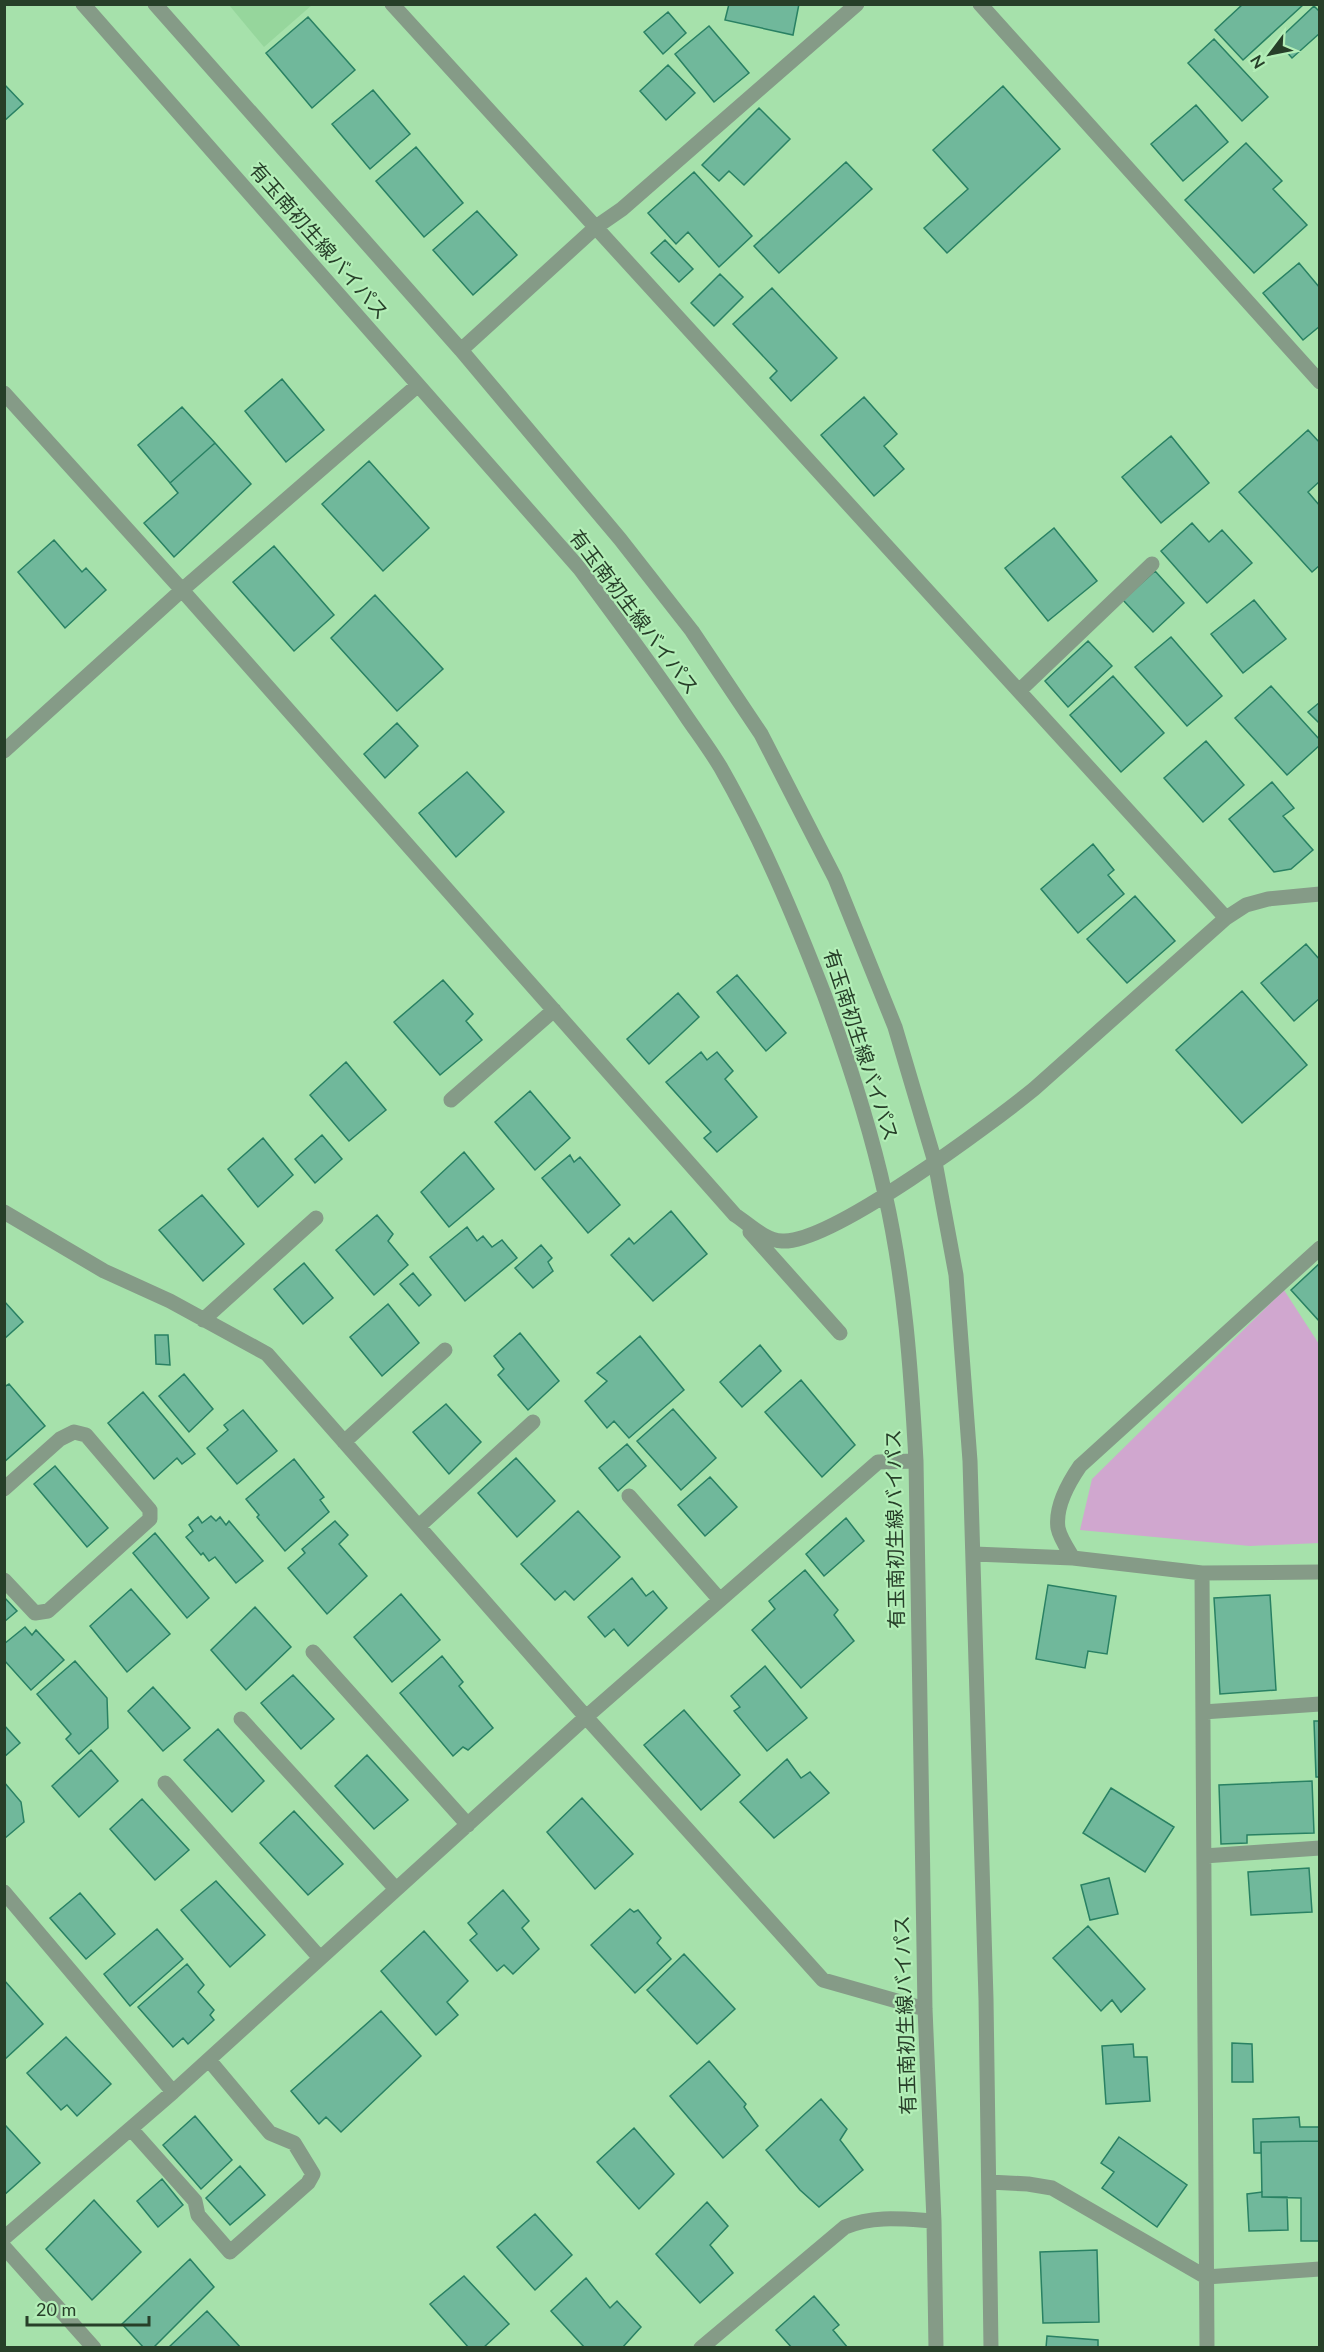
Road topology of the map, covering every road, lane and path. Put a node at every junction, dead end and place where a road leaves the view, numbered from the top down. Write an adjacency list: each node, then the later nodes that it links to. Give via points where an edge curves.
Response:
1 (83, 4): 9 (street, 有玉南初生線バイパス)
2 (155, 4): 7 (street, 有玉南初生線バイパス)
3 (392, 4): 6 (street)
4 (857, 4): 6 (street, via 622,209)
5 (980, 4): 8 (street)
6 (596, 227): 7 (street); 13 (street)
7 (461, 350): 19 (street, 有玉南初生線バイパス, via 627,548 692,631 762,734 835,878 896,1027)
8 (1320, 382)
9 (418, 385): 12 (street); 20 (street, 有玉南初生線バイパス, via 580,569 652,665 720,766 754,829 806,947 840,1038)
10 (4, 393): 12 (street)
11 (1152, 564): 13 (street)
12 (182, 590): 14 (street); 17 (street)
13 (1020, 690): 16 (street)
14 (4, 751)
15 (1320, 894): 16 (street, via 1268,898 1246,905)
16 (1226, 918): 19 (street, via 1034,1089)
17 (554, 1010): 18 (street); 22 (street)
18 (451, 1100)
19 (935, 1162): 20 (street); 34 (street, 有玉南初生線バイパス, via 956,1275)
20 (885, 1194): 22 (street, via 824,1229 784,1241 769,1238); 30 (street, 有玉南初生線バイパス, via 904,1305)
21 (4, 1212): 25 (street, via 104,1271)
22 (735, 1215): 26 (street)
23 (316, 1218): 25 (street)
24 (1320, 1248): 35 (street, via 1080,1466 1059,1511 1058,1527)
25 (203, 1320): 29 (street, via 267,1354)
26 (840, 1333)
27 (445, 1350): 29 (street)
28 (533, 1422): 33 (street)
29 (344, 1442): 33 (street)
30 (916, 1461): 39 (street, via 879,1462); 52 (street, 有玉南初生線バイパス)
31 (4, 1489): 38 (street, via 60,1439 75,1432 86,1435 150,1510 150,1519 48,1611 35,1612)
32 (629, 1496): 39 (street)
33 (419, 1526): 43 (street)
34 (974, 1554): 35 (street); 56 (street, 有玉南初生線バイパス)
35 (1073, 1558): 37 (street)
36 (1320, 1572): 37 (street)
37 (1202, 1574): 42 (street)
38 (4, 1580)
39 (720, 1600): 43 (street)
40 (313, 1652): 46 (street)
41 (1320, 1704): 42 (street)
42 (1203, 1712): 48 (street)
43 (586, 1717): 46 (street); 52 (street, via 823,1980)
44 (241, 1719): 49 (street)
45 (165, 1783): 51 (street)
46 (468, 1825): 49 (street)
47 (1320, 1848): 48 (street)
48 (1204, 1856): 61 (street)
49 (396, 1889): 51 (street)
50 (4, 1892): 54 (street)
51 (320, 1958): 53 (street)
52 (925, 2008): 57 (street, 有玉南初生線バイパス)
53 (209, 2060): 54 (street); 55 (street, via 270,2133 294,2143 313,2174 230,2252 198,2216 195,2201)
54 (173, 2092): 55 (street)
55 (131, 2129): 58 (street)
56 (989, 2182): 61 (street, via 1052,2188); 65 (street, 有玉南初生線バイパス)
57 (934, 2221): 63 (street, via 878,2218 845,2227); 64 (street, 有玉南初生線バイパス)
58 (4, 2238)
59 (4, 2247): 62 (street)
60 (1320, 2269): 61 (street)
61 (1206, 2277): 66 (street)
62 (94, 2348)
63 (701, 2348)
64 (936, 2348)
65 (991, 2348)
66 (1207, 2348)

